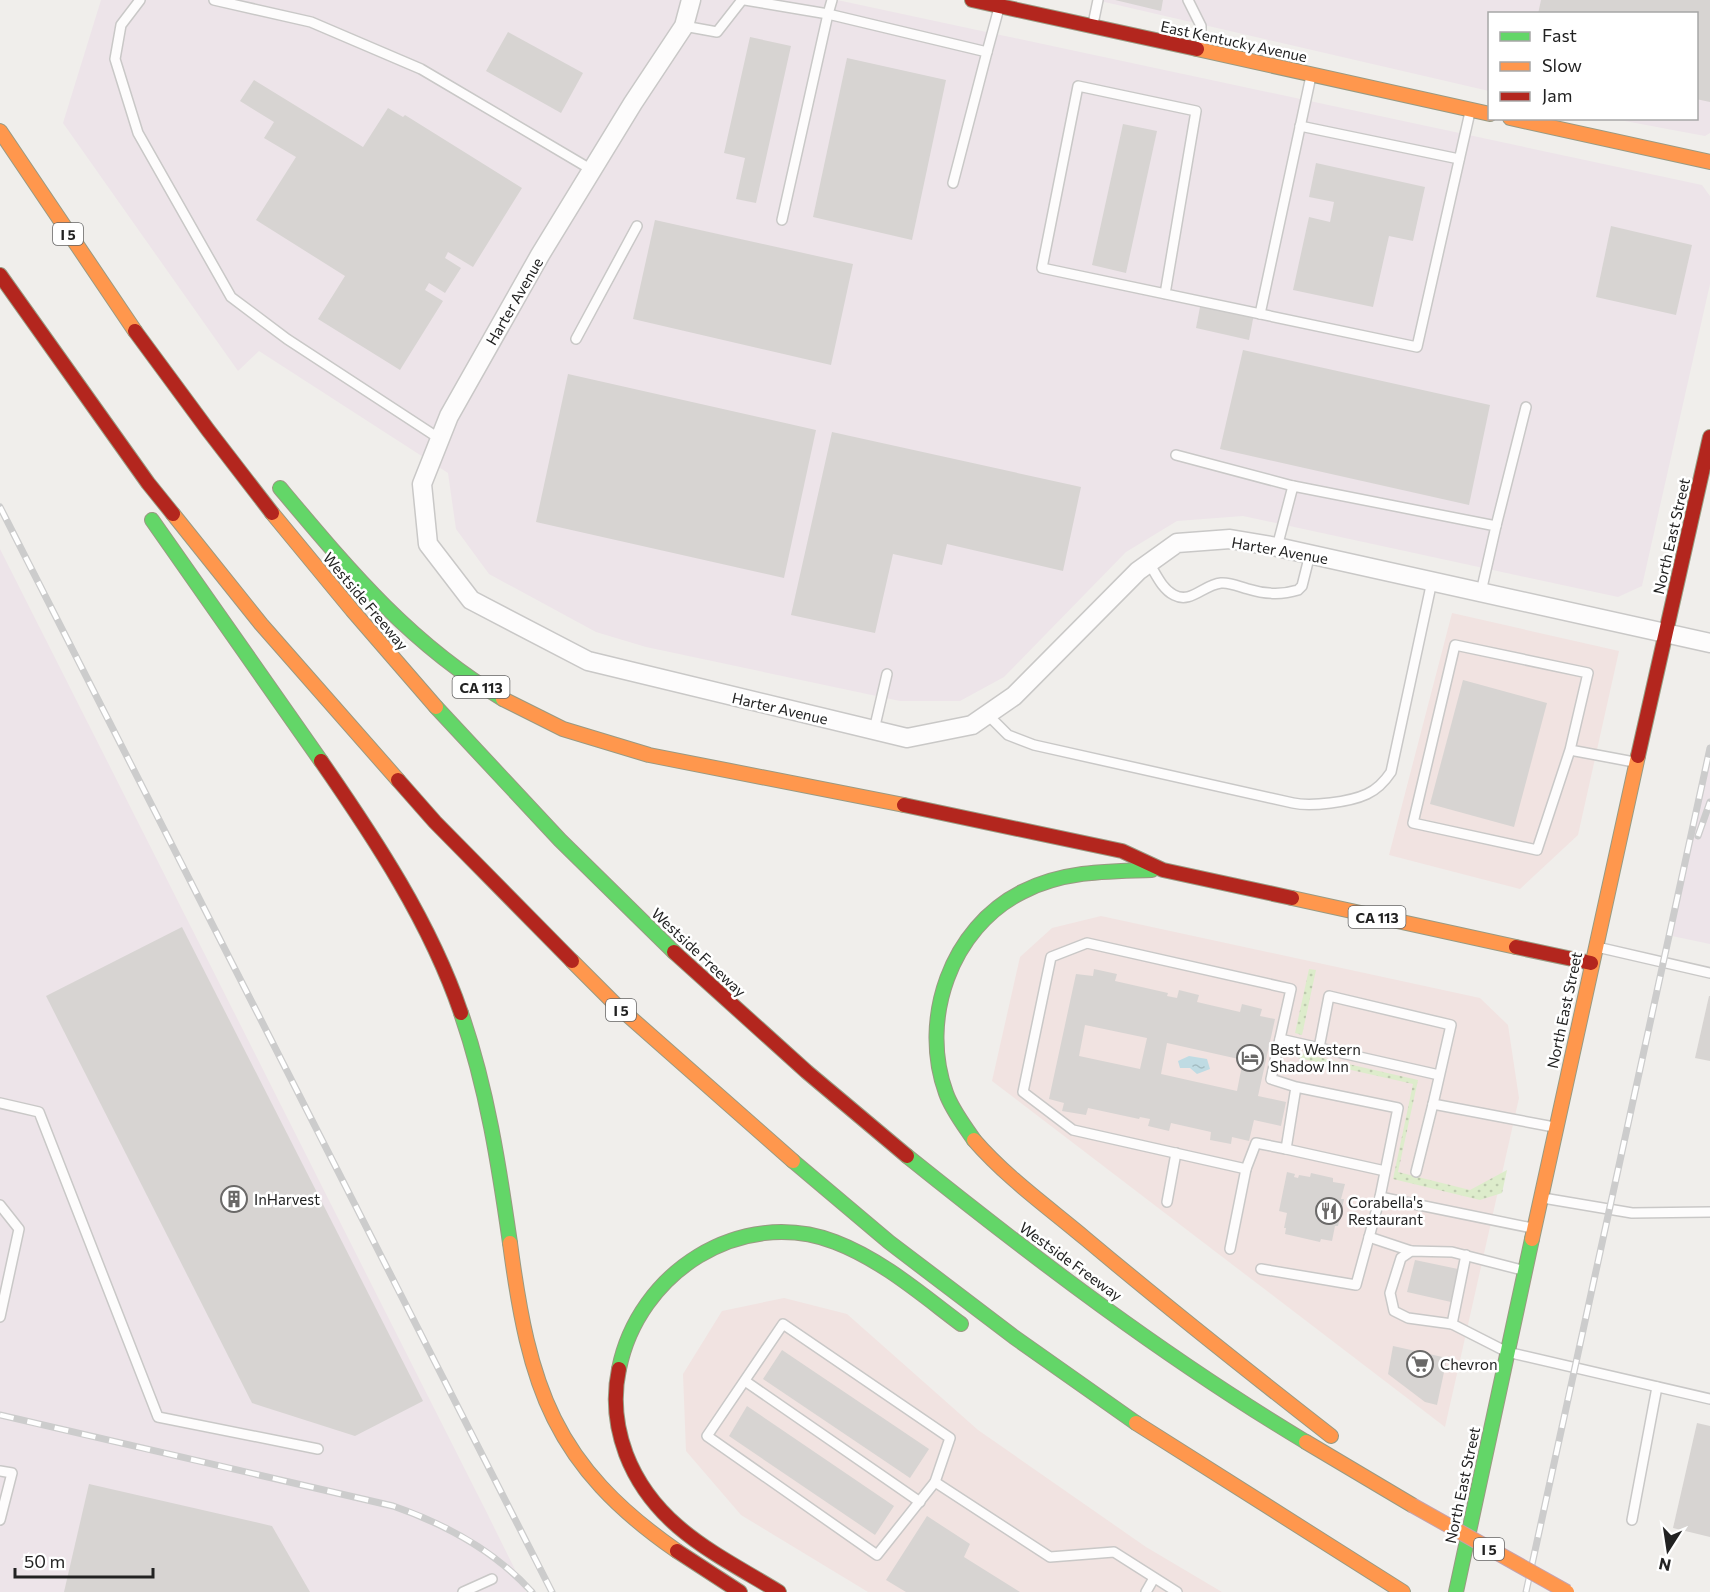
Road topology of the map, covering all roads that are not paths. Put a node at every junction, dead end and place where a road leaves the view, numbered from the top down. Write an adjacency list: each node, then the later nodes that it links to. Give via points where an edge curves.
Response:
1 (140, 0): 35 (lane, via 122,25 115,59 138,133 231,297 287,339)
2 (214, 0): 23 (lane, via 311,22 422,69)
3 (691, 0): 11 (street, Harter Avenue)
4 (744, 0): 10 (lane); 11 (lane, via 717,32)
5 (832, 0): 10 (lane)
6 (972, 0): 9 (main road, East Kentucky Avenue)
7 (1098, 0): 12 (lane)
8 (1188, 0): 13 (lane, via 1201,26)
9 (1000, 6): 12 (main road, East Kentucky Avenue); 14 (lane)
10 (828, 14): 14 (lane); 25 (lane)
11 (684, 26): 23 (street, Harter Avenue)
12 (1092, 26): 13 (main road, East Kentucky Avenue)
13 (1202, 51): 15 (main road, East Kentucky Avenue)
14 (987, 52): 24 (lane)
15 (1311, 75): 16 (main road, East Kentucky Avenue); 19 (lane)
16 (1470, 110): 17 (main road, East Kentucky Avenue); 21 (lane)
17 (1488, 114)
18 (1519, 120): 22 (main road)
19 (1300, 126): 21 (lane); 29 (lane)
20 (0, 130): 30 (main road, Westside Freeway / I 5)
21 (1459, 159): 29 (lane, via 1417,347)
22 (1710, 162)
23 (592, 170): 35 (street, Harter Avenue, via 449,416)
24 (953, 183)
25 (782, 220)
26 (637, 226): 31 (lane)
27 (0, 275): 89 (main road, I 5, via 148,483 261,624 435,822 519,910 615,1004 773,1145 898,1248)
28 (1165, 294): 28 (lane, via 1042,267 1078,86 1196,111); 29 (lane)
29 (1260, 314)
30 (137, 336): 32 (main road); 93 (main road, Westside Freeway / I 5, via 317,570 408,676 670,949 831,1092 1042,1261 1253,1410)
31 (576, 339)
32 (205, 403)
33 (1526, 407): 40 (lane)
34 (1710, 437): 46 (main road, North East Street)
35 (440, 439): 50 (street, Harter Avenue, via 422,484 428,544 471,600 588,661)
36 (1176, 455): 38 (lane)
37 (268, 473): 53 (main road, CA 113, via 351,573 402,625 478,685 563,729 649,755 1122,851)
38 (1293, 486): 40 (lane); 41 (lane)
39 (146, 512): 101 (main road, via 334,779 387,861 448,978 481,1082 494,1140 521,1318 550,1415 577,1459 606,1493 641,1525)
40 (1496, 526): 45 (lane)
41 (1277, 547): 42 (street, Harter Avenue); 43 (street, Harter Avenue, via 1230,539 1178,543)
42 (1310, 554): 43 (lane, via 1302,586 1282,594 1224,583 1208,586 1187,598 1180,597 1165,588); 44 (street, Harter Avenue)
43 (1149, 563): 49 (street, Harter Avenue, via 1014,696)
44 (1432, 581): 45 (street, Harter Avenue); 49 (lane, via 1393,765 1383,784 1366,795 1307,806 1293,804 1034,745 1008,735)
45 (1481, 592): 46 (street, Harter Avenue)
46 (1666, 633): 47 (street, Harter Avenue); 52 (main road, North East Street)
47 (1710, 643)
48 (887, 674): 50 (lane)
49 (987, 714): 50 (street, Harter Avenue, via 972,725 907,738)
50 (874, 730)
51 (1570, 750): 51 (lane, via 1588,673 1455,645 1413,823 1537,850); 52 (lane)
52 (1636, 763): 54 (main road, North East Street)
53 (1163, 870): 55 (main road, CA 113); 93 (main road, via 1086,872 1047,880 1015,894 971,933 953,964 938,1010 936,1039 950,1103 970,1137 1002,1168 1342,1447)
54 (1595, 947): 55 (main road, North East Street); 56 (lane)
55 (1591, 963): 63 (main road, North East Street)
56 (1710, 973)
57 (1280, 1040): 58 (lane); 60 (lane, via 1271,1079); 65 (lane, via 1291,989 1088,943 1051,957 1023,1092 1073,1130)
58 (1319, 1048): 59 (lane); 59 (lane, via 1329,996 1450,1025)
59 (1439, 1075): 62 (lane)
60 (1296, 1087): 64 (lane); 67 (lane, via 1398,1108)
61 (0, 1103): 90 (lane, via 39,1112 158,1417)
62 (1433, 1104): 63 (lane); 68 (lane)
63 (1556, 1127): 70 (main road, North East Street)
64 (1286, 1149): 66 (lane, via 1256,1143); 67 (lane)
65 (1176, 1153): 66 (lane); 71 (lane)
66 (1246, 1169): 76 (lane)
67 (1386, 1171): 69 (lane)
68 (1416, 1172)
69 (1380, 1197): 74 (lane); 75 (lane)
70 (1540, 1198): 73 (lane, via 1632,1213); 74 (main road, North East Street)
71 (1167, 1202)
72 (0, 1205): 81 (lane, via 19,1229)
73 (1710, 1212)
74 (1534, 1228): 80 (main road, North East Street)
75 (1369, 1237): 77 (lane); 79 (lane, via 1356,1285)
76 (1230, 1249)
77 (1411, 1251): 78 (lane); 82 (lane, via 1401,1258 1390,1293 1394,1311 1408,1318)
78 (1466, 1255): 80 (lane); 82 (lane)
79 (1261, 1269)
80 (1525, 1271): 84 (main road, North East Street)
81 (0, 1317)
82 (1452, 1324): 84 (lane)
83 (968, 1329): 102 (main road, via 881,1266 844,1246 814,1237 782,1234 748,1235 719,1245 689,1261 644,1306 628,1336 615,1382 615,1413 632,1471 670,1521)
84 (1507, 1352): 87 (lane); 105 (main road, North East Street)
85 (1048, 1377): 89 (main road)
86 (745, 1380): 92 (lane, via 783,1324 950,1438); 94 (lane); 94 (lane, via 707,1436 877,1555)
87 (1658, 1387): 88 (lane); 96 (lane)
88 (1710, 1399)
89 (1130, 1420): 99 (main road, I 5)
90 (318, 1449)
91 (0, 1471): 95 (lane, via 12,1473)
92 (936, 1482): 94 (lane); 97 (lane, via 1050,1557 1114,1552)
93 (1384, 1488): 106 (main road, Westside Freeway / I 5, bridge)
94 (920, 1502)
95 (0, 1520)
96 (1632, 1520)
97 (1154, 1578): 103 (lane); 104 (lane)
98 (492, 1579): 100 (lane)
99 (1398, 1589)
100 (464, 1592)
101 (740, 1592)
102 (779, 1592)
103 (1146, 1592)
104 (1178, 1592)
105 (1456, 1592)
106 (1567, 1592)

